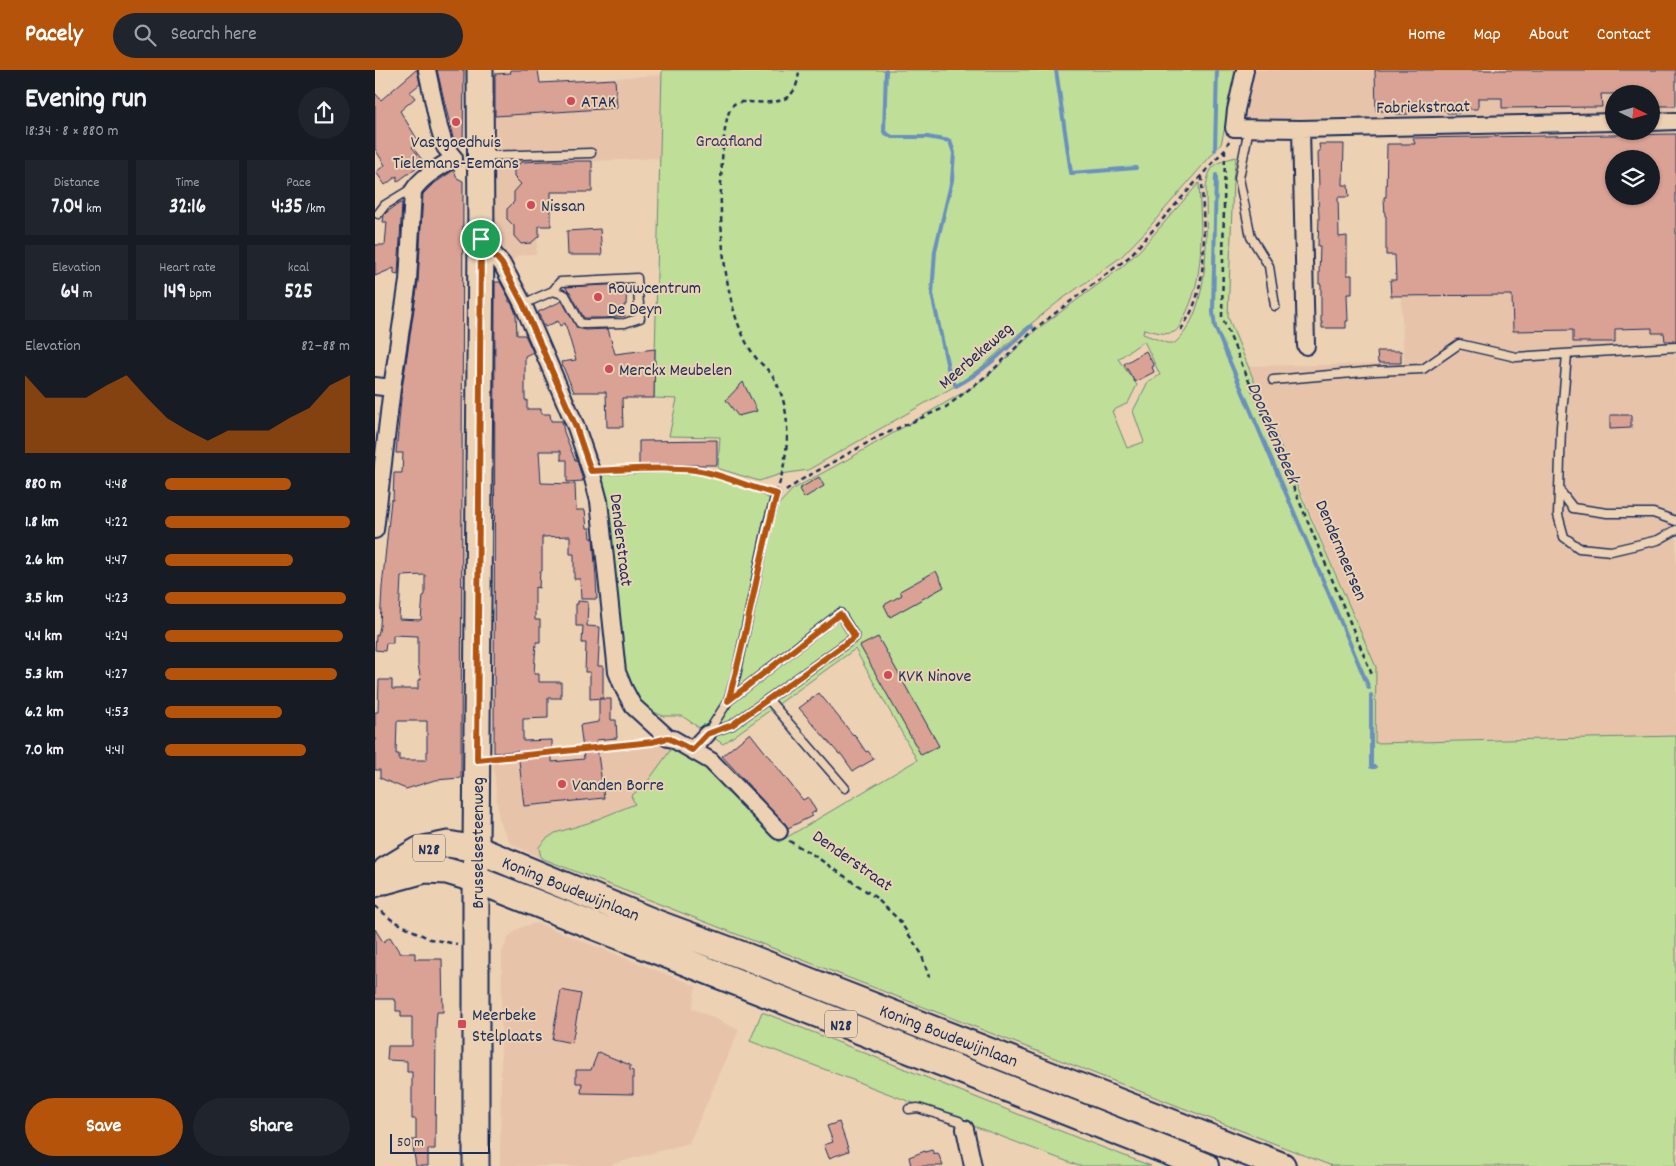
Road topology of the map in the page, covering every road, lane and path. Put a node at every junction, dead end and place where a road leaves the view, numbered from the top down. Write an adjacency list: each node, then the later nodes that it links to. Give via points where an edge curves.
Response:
1 (427, 70): 12 (street, via 439,127 445,146)
2 (480, 70): 13 (main road, Brusselsesteenweg)
3 (799, 70): 30 (path, via 794,92 786,99 732,105 723,159 722,231 729,293 747,344 779,388 785,408 787,451)
4 (1245, 70): 8 (street, via 1236,110)
5 (1676, 121): 7 (street)
6 (1605, 122): 9 (street, Fabriekstraat)
7 (1660, 122)
8 (1242, 128): 9 (street, Fabriekstraat); 10 (path, Meerbekeweg); 20 (lane, via 1239,178 1251,237 1269,266)
9 (1301, 129): 22 (street)
10 (1225, 148): 14 (path, Meerbekeweg); 34 (path, Dendermeersen, via 1222,317)
11 (591, 153): 13 (lane)
12 (454, 158): 13 (street); 15 (street)
13 (479, 159): 17 (main road, Brusselsesteenweg)
14 (1202, 174): 21 (path, via 1200,282 1192,310); 30 (path, Meerbekeweg, via 1129,257 1037,327 990,373 946,407 878,437)
15 (416, 185): 16 (lane, via 385,205); 27 (street, via 412,202 408,281)
16 (378, 214)
17 (481, 239): 19 (street, Denderstraat, via 502,264); 40 (main road, Brusselsesteenweg)
18 (553, 291): 18 (lane, via 560,282 637,278 640,318 625,324 580,323 565,295); 19 (lane)
19 (523, 304): 28 (street, Denderstraat, via 576,427)
20 (1275, 306)
21 (1181, 330)
22 (1306, 346)
23 (1676, 347): 24 (lane)
24 (1567, 354): 25 (lane, via 1515,357 1459,344 1423,369); 29 (lane)
25 (1273, 380)
26 (375, 386): 27 (street)
27 (392, 388): 32 (street)
28 (591, 471): 30 (path, via 695,470); 38 (street, Denderstraat, via 599,500 617,672 633,706)
29 (1559, 490): 31 (lane, via 1573,508 1607,513 1653,513); 33 (lane, via 1558,515 1564,537 1579,548 1611,550 1658,540)
30 (777, 494): 36 (lane)
31 (1676, 521)
32 (375, 530)
33 (1676, 530)
34 (1373, 677)
35 (768, 699): 36 (lane, via 855,637 840,614); 37 (lane, via 732,725); 41 (lane)
36 (728, 701): 37 (lane)
37 (707, 734): 39 (street)
38 (668, 738): 39 (street, Denderstraat); 40 (path)
39 (692, 750): 42 (street, Denderstraat, via 711,761)
40 (477, 760): 43 (main road, Brusselsesteenweg)
41 (845, 788)
42 (779, 831): 48 (path, Denderstraat, via 790,842 875,897 899,920 921,953)
43 (476, 849): 44 (main road, Brusselsesteenweg); 45 (main road, N28, via 448,844 419,850 387,870); 54 (highway, Koning Boudewijnlaan / N28, via 658,924)
44 (477, 880): 45 (main road, N28, via 447,871 425,870); 51 (main road, Brusselsesteenweg); 53 (highway, Koning Boudewijnlaan / N28)
45 (375, 884)
46 (375, 906): 47 (path, via 392,920 430,939)
47 (457, 944)
48 (929, 977)
49 (909, 1109): 50 (lane, via 918,1108 959,1121)
50 (965, 1129): 52 (street)
51 (476, 1166)
52 (973, 1166)
53 (1205, 1166)
54 (1282, 1166)

